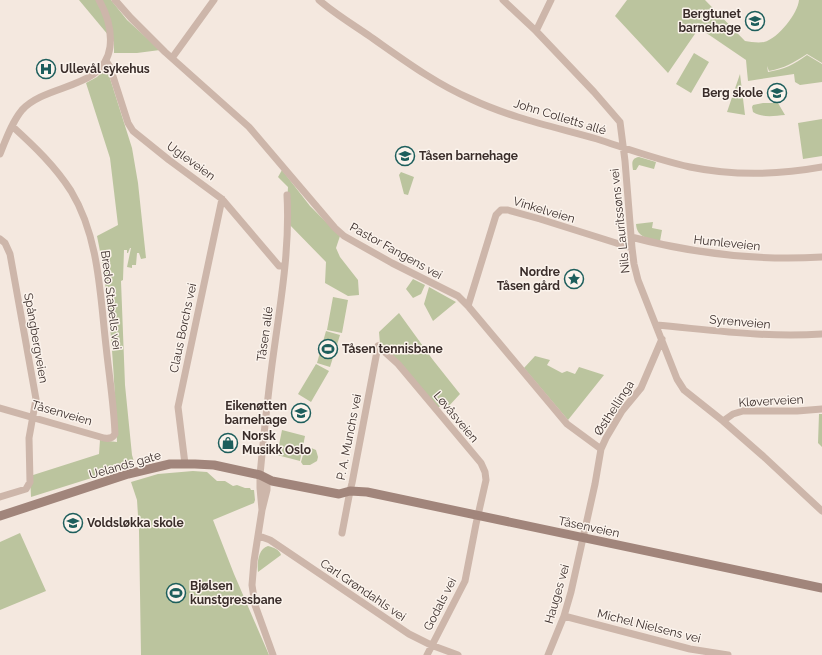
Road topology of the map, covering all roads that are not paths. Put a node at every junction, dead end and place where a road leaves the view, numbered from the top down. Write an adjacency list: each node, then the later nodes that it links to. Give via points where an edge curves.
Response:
1 (99, 0): 9 (street, via 107,17 110,33 110,48)
2 (115, 0): 8 (street, Pastor Fangens vei)
3 (214, 0): 8 (street)
4 (319, 0): 11 (street, John Colletts allé, via 429,78 471,100)
5 (503, 0): 7 (street, Nils Lauritssøns vei)
6 (551, 0): 7 (street)
7 (536, 31): 11 (street, Nils Lauritssøns vei, via 619,119)
8 (172, 58): 21 (street, Pastor Fangens vei, via 249,127 344,236 436,287 458,296)
9 (106, 61): 10 (street, via 94,75 28,106); 15 (street, Ugleveien, via 133,131)
10 (12, 126): 12 (street); 30 (street, Bredo Stabells vei, via 39,150 58,172 82,214 90,236 98,274)
11 (623, 148): 13 (street, John Colletts allé, via 680,165 722,172 792,172); 16 (street, Nils Lauritssøns vei)
12 (0, 154)
13 (822, 166)
14 (287, 195): 20 (street, Tåsen allé)
15 (222, 199): 20 (street, Ugleveien, via 279,266); 32 (street, Claus Borchs vei, via 178,407)
16 (631, 237): 18 (street, Nils Lauritssøns vei); 19 (street, Humleveien, via 699,253 726,256 791,259)
17 (0, 239): 28 (street, Spångbergveien, via 10,254 36,399)
18 (632, 248): 21 (street, Vinkelveien, via 501,210 496,215); 22 (street, Nils Lauritssøns vei, via 638,280)
19 (822, 257)
20 (284, 266): 33 (street, Tåsen allé)
21 (468, 306): 31 (street, Pastor Fangens vei, via 567,424)
22 (656, 325): 23 (street, Syrenveien, via 769,336); 24 (street, Nils Lauritssøns vei)
23 (822, 334)
24 (662, 339): 29 (street, Nils Lauritssøns vei, via 677,379 684,390); 31 (street, Østhellinga, via 641,388 622,411)
25 (378, 346): 34 (street, P. A. Munchs vei); 37 (street, Løvåsveien, via 398,364 481,464 486,480)
26 (0, 408): 28 (street, Tåsenveien)
27 (822, 408): 29 (street, Kløverveien, via 797,411 742,411)
28 (33, 417): 30 (street, Tåsenveien, via 104,438 113,437); 35 (street, Spångbergveien, via 29,438 30,482 26,489)
29 (723, 422): 36 (street, Nils Lauritssøns vei)
30 (115, 432)
31 (601, 449): 41 (street, Østhellinga)
32 (185, 464): 33 (street, Uelands gate, via 214,465); 38 (street, Uelands gate, via 144,470)
33 (260, 475): 34 (street, Tåsenveien, via 274,474); 40 (street, via 267,485 267,490)
34 (350, 491): 37 (street, Tåsenveien, via 367,492); 39 (street, P. A. Munchs vei)
35 (0, 498)
36 (822, 512)
37 (478, 515): 41 (street, Tåsenveien); 44 (street, Godals vei, via 465,581)
38 (0, 516)
39 (342, 533)
40 (259, 536): 44 (street, Carl Grøndahls vei, via 270,540 409,634); 45 (street, via 252,572 255,605)
41 (582, 537): 42 (street, Tåsenveien); 43 (street, Hauges vei)
42 (822, 588)
43 (564, 616): 48 (street, Hauges vei); 49 (street, Michel Nielsens vei, via 690,649)
44 (431, 645): 46 (street, Godals vei); 47 (street, Carl Grøndahls vei)
45 (273, 655)
46 (427, 655)
47 (458, 655)
48 (548, 655)
49 (728, 655)

